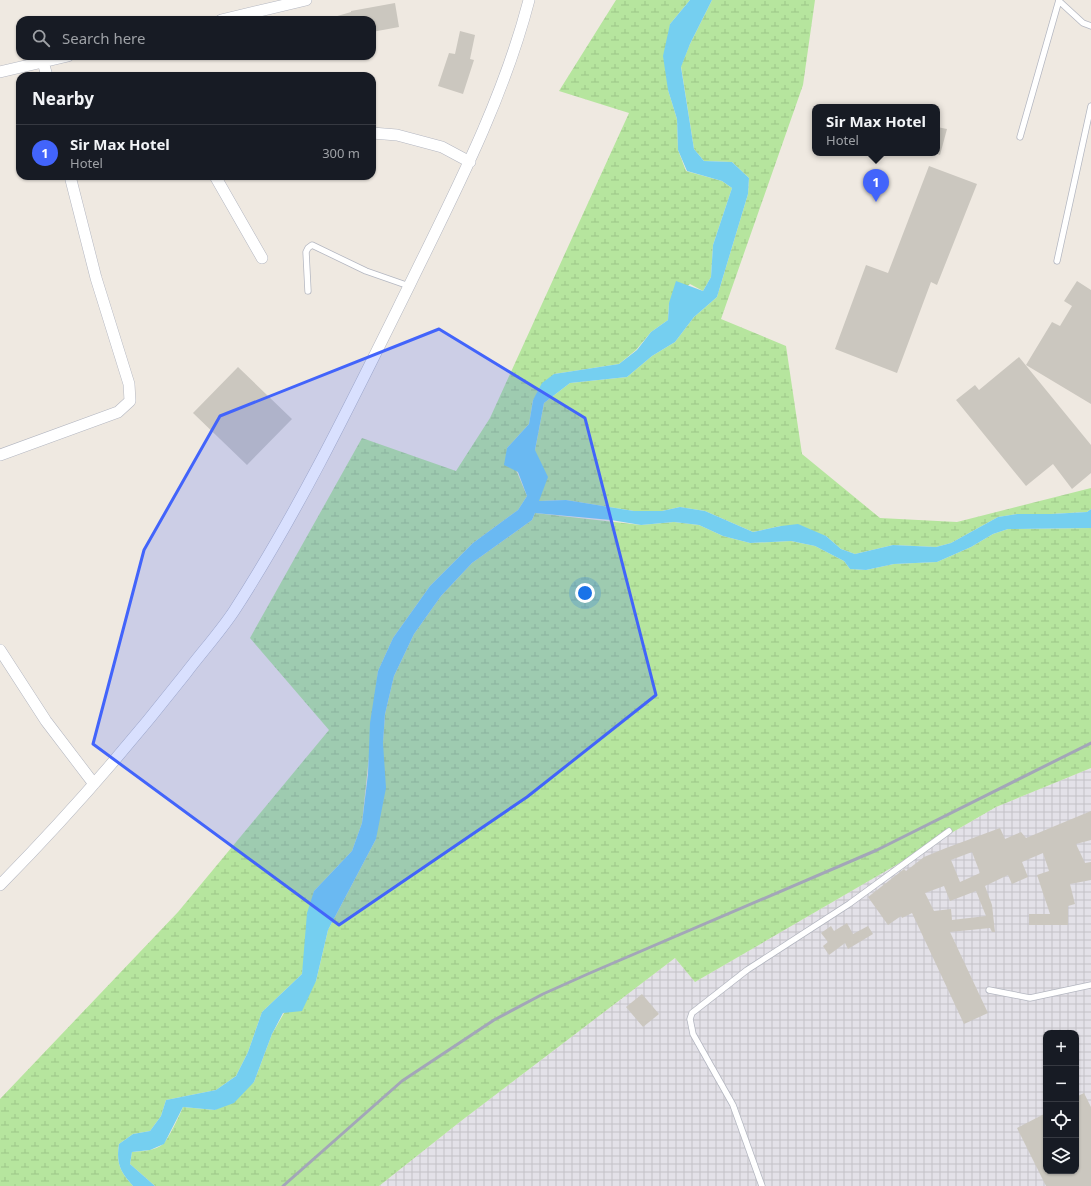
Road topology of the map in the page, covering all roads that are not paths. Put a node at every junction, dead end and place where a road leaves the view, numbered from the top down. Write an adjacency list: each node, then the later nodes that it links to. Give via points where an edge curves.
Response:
1 (306, 0): 4 (street)
2 (529, 0): 13 (street, via 500,88)
3 (1059, 1): 5 (lane, via 1083,23); 12 (lane)
4 (238, 16)
5 (1091, 26)
6 (52, 60): 7 (street)
7 (44, 62): 8 (street); 9 (street)
8 (0, 72)
9 (46, 72)
10 (1091, 106): 17 (lane)
11 (376, 133): 13 (street, via 397,135 442,147)
12 (1020, 137)
13 (470, 162): 18 (street)
14 (71, 180): 20 (street, via 96,278 129,384 130,401 118,412)
15 (216, 180): 16 (street)
16 (262, 258)
17 (1057, 261)
18 (409, 286): 19 (lane, via 366,271 312,245 306,252); 22 (street, via 287,522 233,612 158,709)
19 (308, 291)
20 (0, 455)
21 (0, 652): 22 (street, via 46,721)
22 (94, 784): 24 (street)
23 (949, 831): 27 (lane, via 849,904 747,970 692,1013 690,1019 693,1034 733,1105)
24 (0, 885)
25 (1091, 986): 26 (lane, via 1030,998)
26 (989, 990)
27 (762, 1186)

